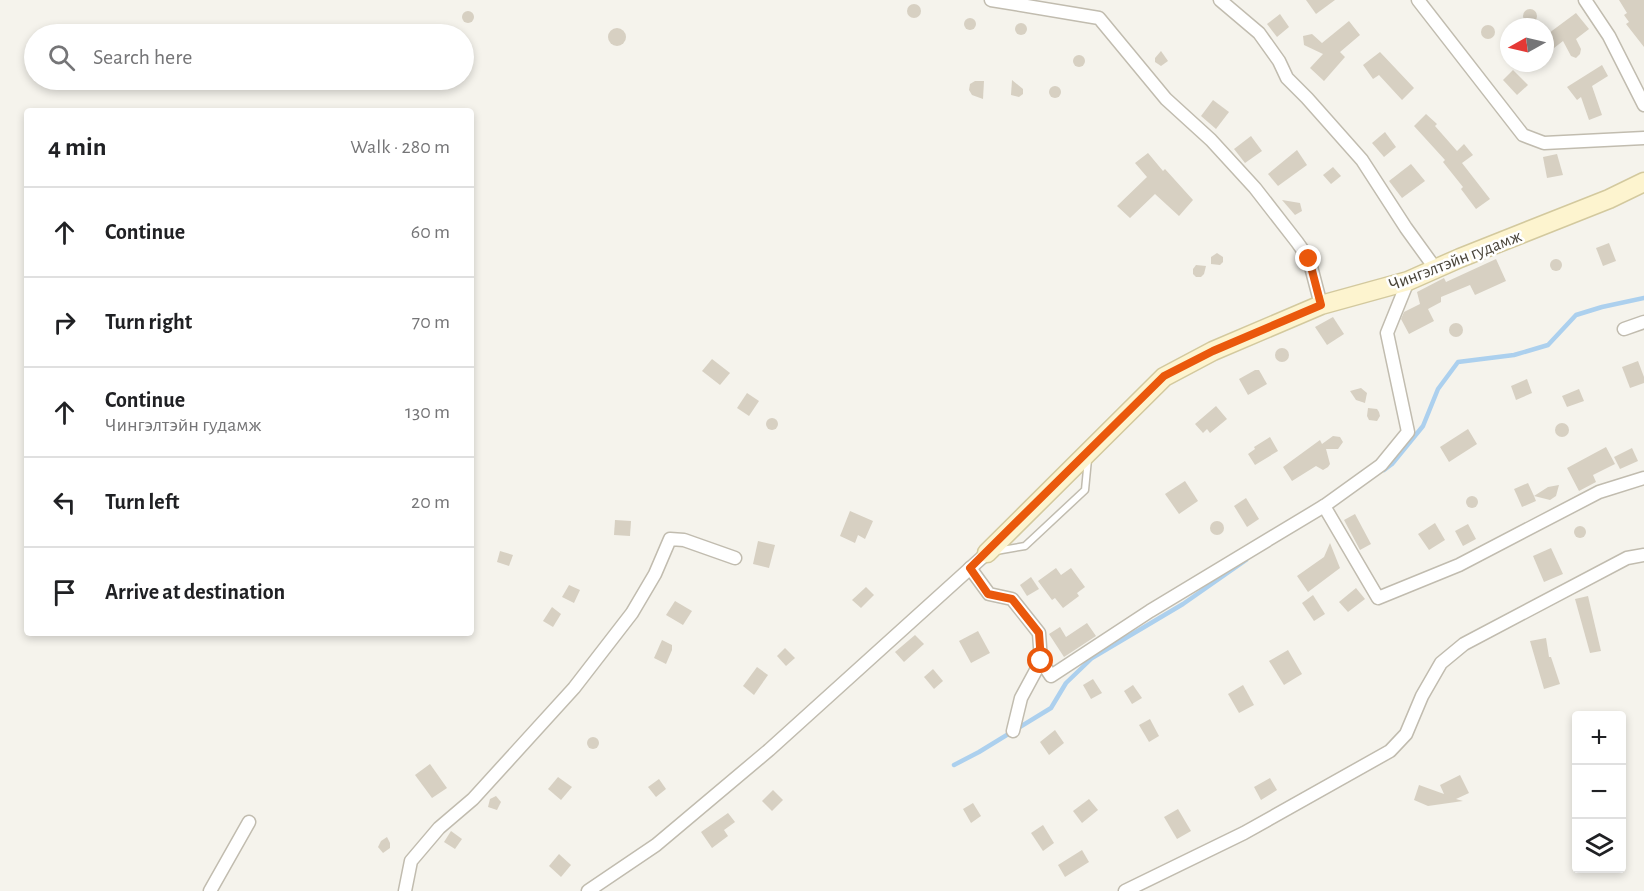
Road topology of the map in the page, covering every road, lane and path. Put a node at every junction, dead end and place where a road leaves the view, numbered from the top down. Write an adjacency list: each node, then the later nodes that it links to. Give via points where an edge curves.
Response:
1 (991, 0): 10 (street, via 1099,18 1166,99 1211,140 1283,224 1309,259)
2 (1220, 0): 8 (street, via 1259,33 1287,78 1362,160)
3 (1418, 0): 6 (street, via 1523,135 1544,143)
4 (1585, 0): 5 (street, via 1609,36)
5 (1644, 105)
6 (1644, 138)
7 (1644, 182): 8 (main road, Чингэлтэйн гудамж, via 1609,200)
8 (1435, 268): 9 (main road, Чингэлтэйн гудамж)
9 (1408, 281): 10 (main road, Чингэлтэйн гудамж); 15 (street, via 1387,333 1408,432 1381,465)
10 (1321, 305): 13 (main road, Чингэлтэйн гудамж, via 1164,376)
11 (1644, 322): 12 (street)
12 (1624, 329)
13 (1088, 451): 16 (main road, Чингэлтэйн гудамж); 16 (lane, via 1085,490 1025,546)
14 (1644, 478): 15 (street, via 1599,492 1459,565 1378,598)
15 (1324, 506): 20 (street, via 1051,676)
16 (987, 553): 19 (street)
17 (1644, 555): 26 (street, via 1628,558 1464,644 1441,663 1406,734 1390,751 1244,833)
18 (735, 558): 24 (street, via 670,539 651,582 632,612 574,688 411,861)
19 (970, 568): 20 (street, via 988,594 1012,599 1039,633); 25 (street, via 769,750 656,845)
20 (1041, 661): 21 (street, via 1021,698)
21 (1013, 731)
22 (249, 822): 23 (street)
23 (210, 891)
24 (405, 891)
25 (588, 891)
26 (1125, 891)

